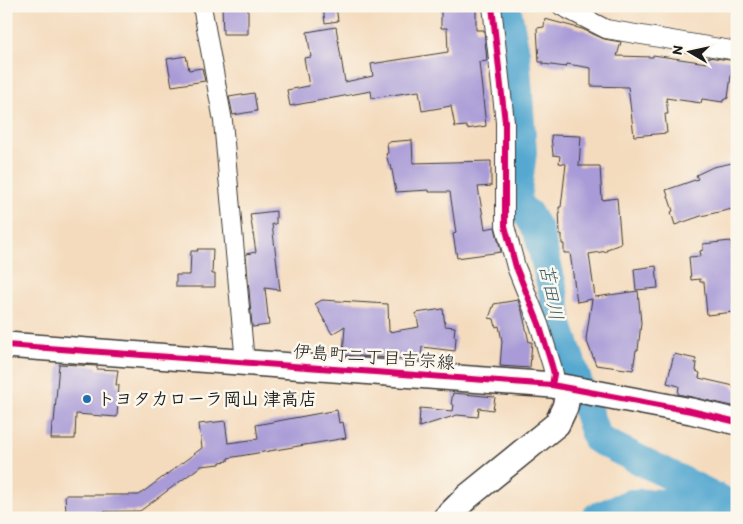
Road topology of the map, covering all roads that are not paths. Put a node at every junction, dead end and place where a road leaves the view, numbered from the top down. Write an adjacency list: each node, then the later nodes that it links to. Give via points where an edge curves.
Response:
1 (202, 6): 6 (street, via 223,121)
2 (492, 6): 7 (street, via 505,122 505,226 516,267)
3 (561, 6): 4 (street, via 606,30)
4 (737, 50)
5 (6, 345): 6 (street, 伊島町二丁目吉宗線)
6 (246, 363): 7 (street, 伊島町二丁目吉宗線)
7 (560, 387): 8 (street, 伊島町二丁目吉宗線); 9 (street, via 565,407 556,424)
8 (737, 422)
9 (446, 518)

